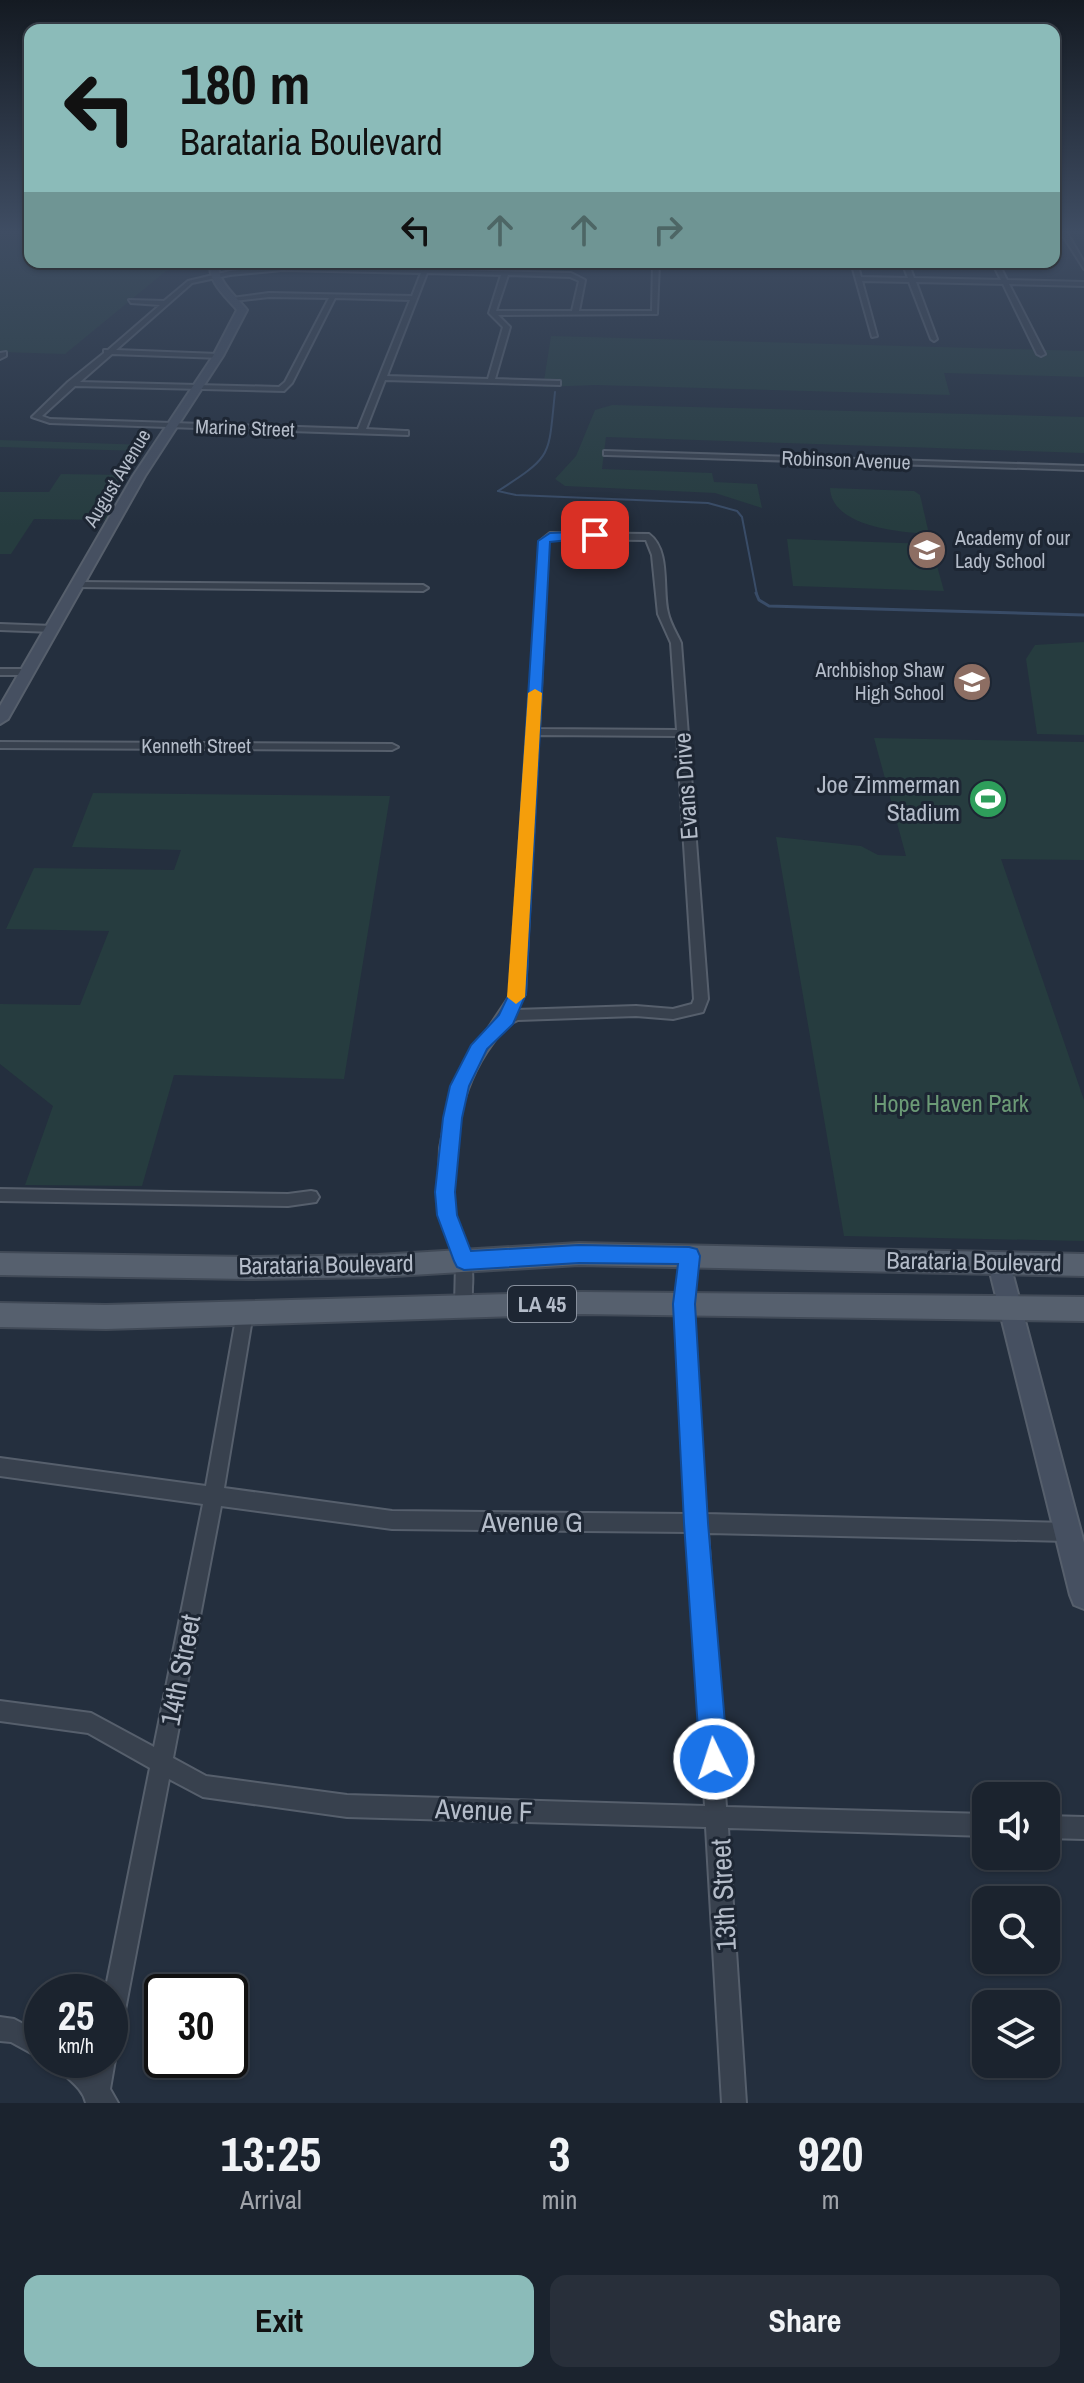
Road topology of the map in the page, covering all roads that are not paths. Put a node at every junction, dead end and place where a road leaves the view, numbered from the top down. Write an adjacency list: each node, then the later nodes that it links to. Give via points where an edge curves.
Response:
1 (134, 329): 11 (street)
2 (232, 329): 13 (street, August Avenue)
3 (316, 329): 18 (street, via 281,389)
4 (402, 329): 14 (street)
5 (506, 329): 15 (street)
6 (872, 329): 9 (street)
7 (930, 329): 10 (street)
8 (1028, 329): 12 (street)
9 (874, 336)
10 (934, 339)
11 (107, 352): 13 (street); 17 (street)
12 (1041, 354)
13 (218, 356): 18 (street, August Avenue)
14 (383, 378): 15 (street); 20 (street)
15 (491, 381): 16 (street)
16 (557, 383)
17 (71, 384): 18 (street); 19 (street, Marine Street, via 37,413 37,419)
18 (195, 389): 19 (street, August Avenue)
19 (172, 425): 20 (street, Marine Street); 24 (street, August Avenue)
20 (361, 431): 21 (street, Marine Street)
21 (405, 433)
22 (607, 453): 23 (street, Robinson Avenue)
23 (1084, 468)
24 (78, 585): 25 (street); 27 (street, August Avenue)
25 (423, 588)
26 (0, 627): 27 (street)
27 (53, 629): 29 (street, August Avenue)
28 (0, 672): 29 (street)
29 (27, 672): 30 (street, August Avenue)
30 (0, 719)
31 (532, 732): 32 (street); 32 (street, Evans Drive, via 546,537 643,536 654,542 663,614 676,643); 35 (street, via 518,994)
32 (683, 733): 35 (street, Evans Drive, via 698,1008 673,1014 606,1012)
33 (0, 745): 34 (street, Kenneth Street)
34 (392, 747)
35 (507, 1019): 39 (street, via 480,1045 460,1086 453,1118 445,1192 447,1215)
36 (0, 1195): 37 (street)
37 (311, 1197)
38 (689, 1256): 39 (main road, Barataria Boulevard / LA 45, via 579,1254); 41 (main road, Barataria Boulevard / LA 45); 43 (street, 13th Street)
39 (464, 1261): 40 (main road, Barataria Boulevard / LA 45, via 248,1268); 44 (street)
40 (0, 1264)
41 (999, 1264): 42 (main road, Barataria Boulevard / LA 45); 45 (street)
42 (1084, 1265)
43 (684, 1304): 44 (main road, Barataria Boulevard / LA 45); 45 (main road, Barataria Boulevard / LA 45); 51 (street, 13th Street)
44 (463, 1306): 47 (main road, Barataria Boulevard / LA 45)
45 (1011, 1309): 46 (main road, Barataria Boulevard / LA 45); 52 (street)
46 (1084, 1309)
47 (245, 1313): 48 (main road, Barataria Boulevard / LA 45); 50 (street, 14th Street)
48 (0, 1315)
49 (0, 1467): 50 (street, Avenue G)
50 (214, 1495): 51 (street, Avenue G, via 392,1520); 55 (street, 14th Street)
51 (696, 1523): 52 (street, Avenue G); 56 (street, 13th Street)
52 (1067, 1532): 53 (street)
53 (1084, 1595)
54 (0, 1711): 55 (street, Avenue F, via 91,1723)
55 (162, 1761): 56 (street, Avenue F, via 203,1786 347,1806); 60 (street, 14th Street)
56 (719, 1817): 57 (street, Avenue F); 66 (street, 13th Street)
57 (972, 1825)
58 (1060, 1827): 59 (street)
59 (1084, 1828)
60 (120, 1974)
61 (0, 2029): 62 (street)
62 (24, 2037)
63 (83, 2078): 65 (street)
64 (101, 2078): 65 (street)
65 (99, 2100)
66 (734, 2103)

